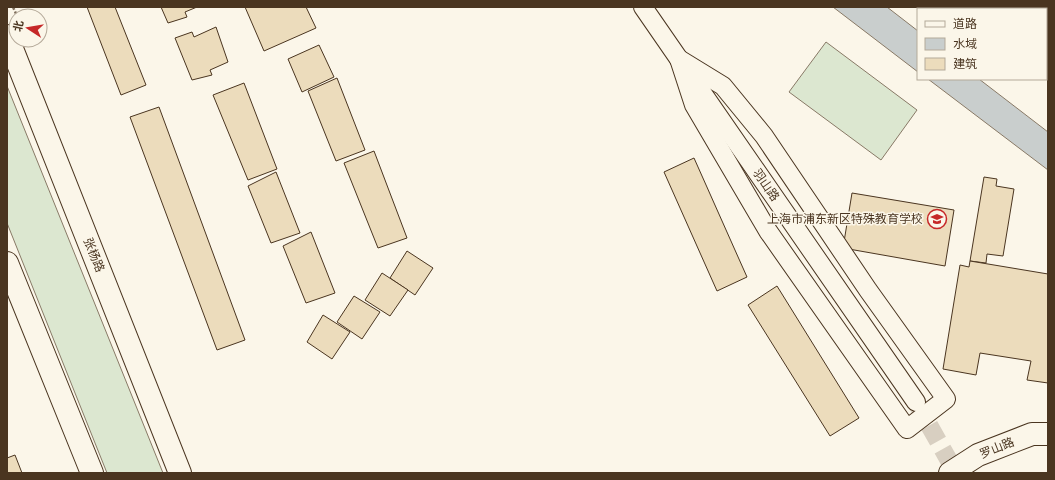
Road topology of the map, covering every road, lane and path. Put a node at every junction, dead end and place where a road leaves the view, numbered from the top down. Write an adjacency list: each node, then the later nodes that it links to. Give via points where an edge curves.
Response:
1 (643, 7): 3 (street, 羽山路)
2 (7, 36): 8 (main road, 张杨路)
3 (679, 59): 3 (street, via 694,105 768,231 907,429 946,399 868,290 764,136 723,86); 5 (street, 羽山路)
4 (7, 263): 7 (main road)
5 (916, 402)
6 (1048, 434): 9 (main road, 罗山路, via 1032,434 978,455)
7 (92, 473)
8 (180, 473)
9 (950, 473)

